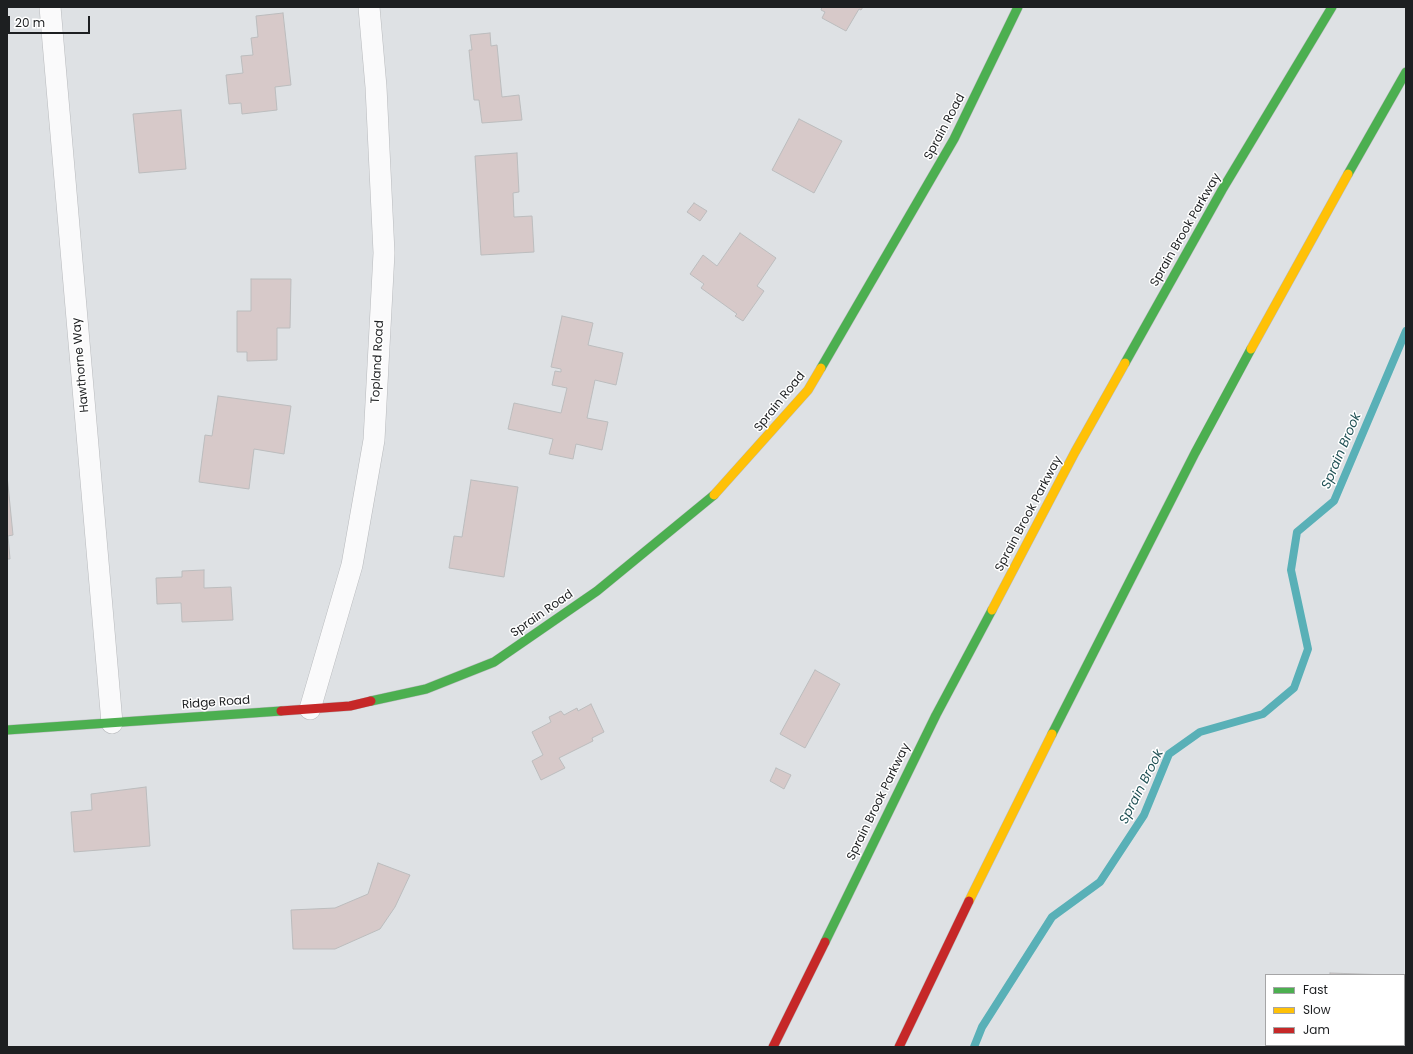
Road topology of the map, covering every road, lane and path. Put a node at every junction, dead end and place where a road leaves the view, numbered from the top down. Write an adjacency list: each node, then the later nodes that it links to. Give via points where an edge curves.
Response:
1 (50, 7): 8 (street, Hawthorne Way)
2 (369, 7): 7 (street, Topland Road, via 376,87 384,253 374,440 352,565)
3 (1018, 7): 6 (main road, Sprain Road, via 954,138 808,390 719,491 597,591 494,662)
4 (1332, 7): 10 (main road, Sprain Brook Parkway, via 1222,190 1068,465 932,722)
5 (1406, 72): 11 (main road, via 1290,277 1195,453 1016,804)
6 (426, 689): 7 (main road, Ridge Road, via 350,706)
7 (310, 709): 8 (main road, Ridge Road)
8 (112, 723): 9 (main road, Ridge Road)
9 (7, 730)
10 (773, 1047)
11 (899, 1047)

